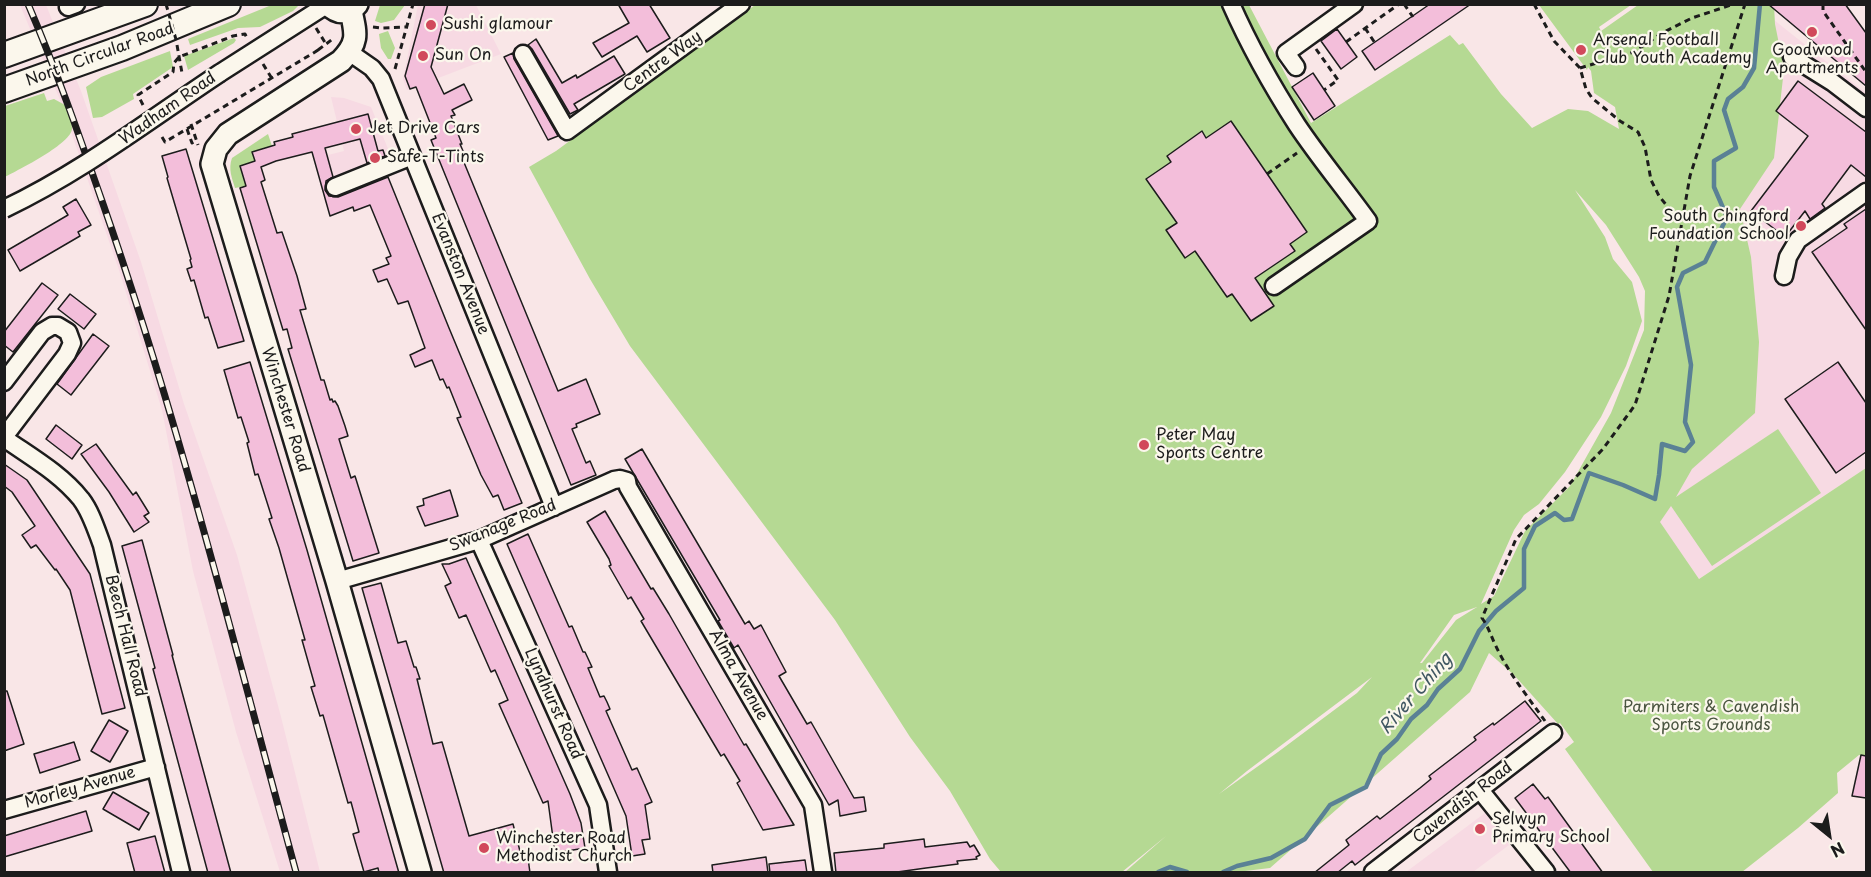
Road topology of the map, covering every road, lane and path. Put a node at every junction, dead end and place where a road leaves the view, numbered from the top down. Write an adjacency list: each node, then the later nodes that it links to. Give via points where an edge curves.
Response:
1 (145, 4): 28 (highway, North Circular Road)
2 (166, 4): 29 (path, bridge)
3 (228, 4): 37 (highway, North Circular Road, via 122,48)
4 (328, 4): 14 (main road, via 341,12); 50 (street, Wadham Road, bridge, via 86,165)
5 (413, 4): 18 (path)
6 (741, 4): 27 (street, Centre Way, via 567,131)
7 (1231, 4): 45 (street, via 1271,84)
8 (1354, 4): 21 (street)
9 (1401, 4): 15 (path); 19 (path)
10 (1534, 4): 32 (path, via 1554,41)
11 (1734, 4): 32 (path, via 1692,18 1634,52)
12 (1745, 4): 51 (path, via 1690,176)
13 (1823, 4): 33 (path, via 1822,11)
14 (354, 8): 26 (main road, via 355,39)
15 (1413, 17)
16 (314, 25): 25 (path)
17 (371, 26): 18 (path)
18 (406, 27): 39 (path)
19 (1365, 28): 23 (path); 24 (path)
20 (340, 33): 25 (path)
21 (1308, 38): 31 (street, via 1286,53); 38 (path, via 1338,80)
22 (249, 41): 29 (path, via 245,34 233,36)
23 (1346, 42)
24 (1375, 43)
25 (326, 44): 36 (path, via 319,52)
26 (349, 52): 39 (street, Evanston Avenue, via 372,68); 59 (main road, Winchester Road, via 228,134 216,150 212,164)
27 (524, 54)
28 (4, 55)
29 (179, 57): 34 (path); 40 (path, via 173,72 138,95)
30 (1792, 57): 41 (street)
31 (1296, 67)
32 (1580, 68): 51 (path, via 1592,98 1638,132 1659,196)
33 (1866, 72)
34 (182, 73)
35 (268, 73): 36 (path)
36 (271, 77): 42 (path)
37 (4, 90)
38 (1324, 90)
39 (388, 95): 46 (street, Evanston Avenue)
40 (143, 105)
41 (1866, 108)
42 (187, 129): 43 (path, via 165,142); 44 (path, via 192,143)
43 (163, 138)
44 (196, 141)
45 (1310, 143): 47 (path); 53 (street, via 1368,221)
46 (412, 156): 48 (street); 57 (street, Evanston Avenue)
47 (1267, 174)
48 (335, 187)
49 (1866, 192): 52 (street, via 1798,240 1788,257)
50 (4, 209)
51 (1683, 221): 60 (path, via 1669,296 1635,405 1603,449 1516,539 1482,618 1522,690)
52 (1784, 276)
53 (1274, 286)
54 (4, 382): 55 (street, via 46,328 58,326 68,332 72,343 67,354)
55 (4, 437): 61 (street, Beech Hall Road, via 61,478 93,518)
56 (628, 487): 57 (street, Swanage Road, via 627,481 614,480); 67 (street, Alma Avenue, via 813,805)
57 (554, 507): 58 (street, Swanage Road)
58 (479, 540): 59 (street, Swanage Road); 66 (street, Lyndhurst Road, via 598,805)
59 (337, 581): 65 (main road, Winchester Road)
60 (1553, 733): 62 (street, Cavendish Road)
61 (156, 767): 63 (street, Morley Avenue); 64 (street, Beech Hall Road)
62 (1480, 790): 68 (street, Cavendish Road); 69 (street)
63 (4, 810)
64 (181, 873)
65 (420, 873)
66 (608, 873)
67 (823, 873)
68 (1373, 873)
69 (1546, 873)

